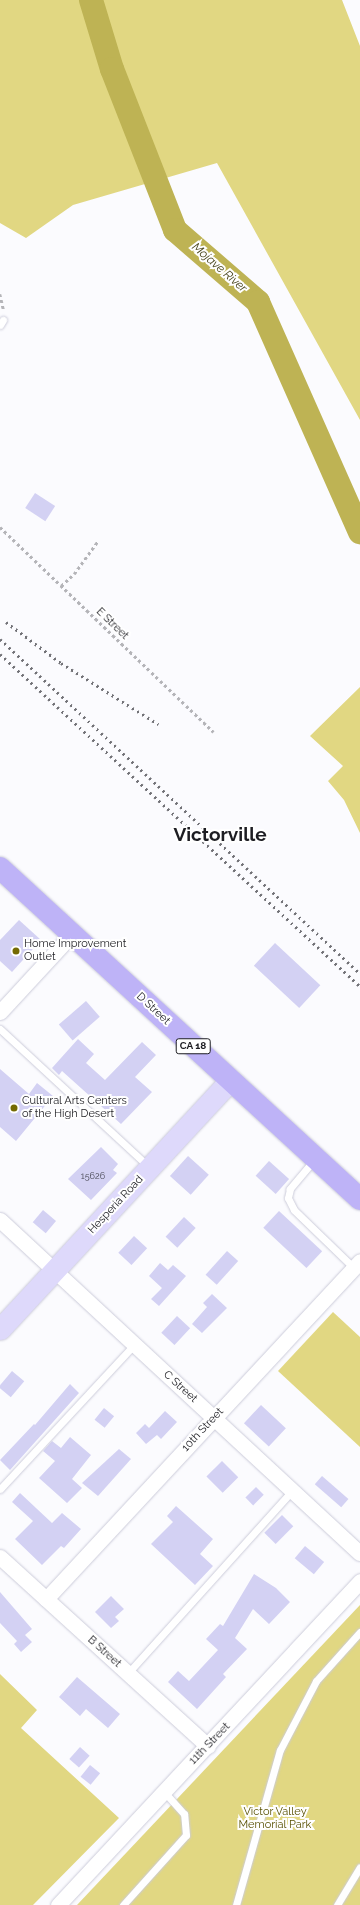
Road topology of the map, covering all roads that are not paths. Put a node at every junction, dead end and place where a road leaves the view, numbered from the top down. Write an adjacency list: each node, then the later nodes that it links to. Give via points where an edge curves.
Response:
1 (4, 874): 2 (main road, D Street / CA 18)
2 (72, 934): 3 (street); 5 (main road, D Street / CA 18)
3 (0, 1012)
4 (0, 1029): 7 (lane)
5 (230, 1081): 6 (main road, D Street / CA 18); 7 (main road, Hesperia Road)
6 (316, 1159): 8 (main road, D Street / CA 18); 10 (lane, via 290,1189 288,1198 294,1210)
7 (150, 1168): 11 (main road, Hesperia Road)
8 (360, 1199)
9 (0, 1220): 11 (street, C Street)
10 (357, 1265): 14 (street, 10th Street)
11 (56, 1269): 12 (main road, Hesperia Road); 13 (street, C Street)
12 (0, 1329)
13 (134, 1345): 14 (street, C Street); 15 (lane)
14 (215, 1418): 16 (street, C Street); 20 (street, 10th Street)
15 (0, 1489)
16 (293, 1490): 17 (street, C Street); 22 (lane)
17 (360, 1553)
18 (0, 1557): 20 (street, B Street)
19 (360, 1581): 23 (street, 11th Street)
20 (46, 1599): 22 (street, B Street)
21 (360, 1632): 28 (lane, via 316,1681 280,1750)
22 (128, 1673): 23 (street, B Street)
23 (208, 1746): 24 (street, 11th Street)
24 (163, 1791): 26 (street, 11th Street); 27 (lane, via 184,1814 186,1835)
25 (360, 1867): 29 (lane)
26 (58, 1905)
27 (123, 1905)
28 (236, 1905)
29 (337, 1905)

